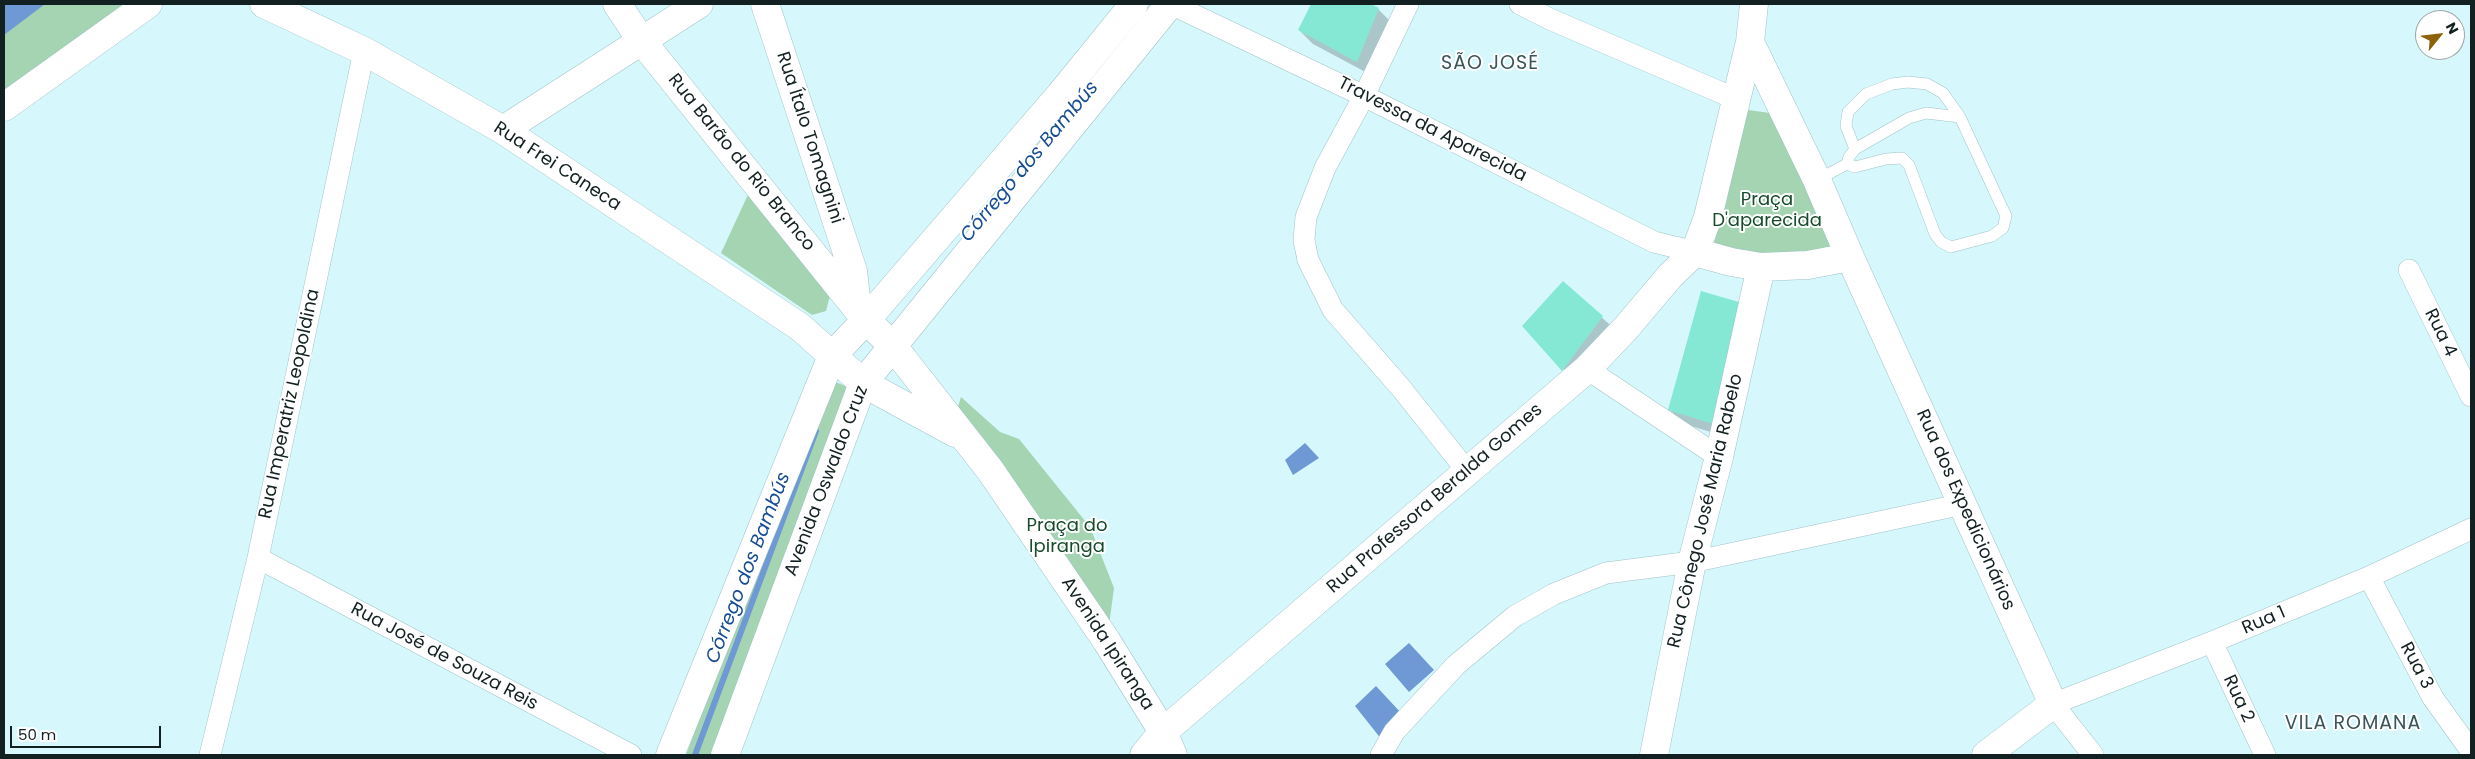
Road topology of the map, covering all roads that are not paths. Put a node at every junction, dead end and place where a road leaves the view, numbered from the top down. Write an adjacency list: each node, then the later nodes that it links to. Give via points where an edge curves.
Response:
1 (148, 4): 16 (main road)
2 (264, 4): 13 (main road, Rua Frei Caneca)
3 (617, 4): 11 (main road, Rua Barão do Rio Branco)
4 (699, 4): 11 (main road)
5 (766, 4): 27 (main road, Rua Ítalo Tomagnini)
6 (1134, 4): 28 (main road, via 1060,95)
7 (1170, 4): 14 (street, Travessa da Aparecida); 29 (main road, Avenida Oswaldo Cruz)
8 (1408, 4): 14 (street)
9 (1520, 4): 15 (street)
10 (1754, 4): 12 (main road)
11 (641, 40): 19 (main road); 27 (main road, Rua Barão do Rio Branco)
12 (1750, 42): 15 (main road); 17 (main road)
13 (364, 51): 19 (main road, Rua Frei Caneca); 39 (street, Rua Imperatriz Leopoldina)
14 (1364, 96): 23 (street, Travessa da Aparecida, via 1654,242); 36 (street, via 1324,168 1306,218 1304,240 1308,260 1333,310)
15 (1736, 99): 17 (main road); 23 (main road, via 1708,217)
16 (4, 107)
17 (1782, 107): 22 (main road)
18 (1960, 116): 20 (lane, via 1926,113 1909,118); 20 (lane, via 1943,93 1927,84 1892,84 1866,94 1848,112 1846,126); 21 (lane, via 2006,216 2003,228 1992,236 1951,247 1941,242 1909,165 1902,158 1855,168)
19 (503, 130): 30 (main road, Rua Frei Caneca, via 800,327)
20 (1855, 149): 21 (lane)
21 (1847, 164): 22 (lane)
22 (1818, 180): 24 (main road)
23 (1695, 252): 25 (main road); 31 (main road, Rua Professora Beralda Gomes)
24 (1850, 256): 25 (main road, via 1808,265); 37 (main road, Rua dos Expedicionários)
25 (1761, 267): 35 (main road, Rua Cônego José Maria Rabelo)
26 (2409, 270): 33 (street, Rua 4)
27 (846, 278): 28 (main road, Rua Ítalo Tomagnini)
28 (862, 314): 29 (main road, Avenida Ipiranga); 30 (main road)
29 (892, 345): 32 (main road, Avenida Oswaldo Cruz); 34 (main road, Avenida Ipiranga)
30 (832, 356): 32 (main road, Rua Frei Caneca); 48 (main road)
31 (1587, 369): 35 (street); 36 (main road, Rua Professora Beralda Gomes)
32 (863, 382): 34 (main road, Avenida Ipiranga); 49 (main road, Avenida Oswaldo Cruz)
33 (2471, 396)
34 (966, 438): 44 (main road, Avenida Ipiranga, via 1106,640)
35 (1719, 457): 40 (main road, Rua Cônego José Maria Rabelo)
36 (1467, 471): 44 (main road, Rua Professora Beralda Gomes)
37 (1963, 504): 40 (street); 43 (main road, Rua dos Expedicionários)
38 (2471, 529): 41 (street, Rua 1)
39 (258, 558): 46 (street, Rua Imperatriz Leopoldina); 47 (street, Rua José de Souza Reis)
40 (1692, 562): 51 (street, via 1606,573 1554,594 1515,616 1456,665 1394,732); 52 (main road, Rua Cônego José Maria Rabelo)
41 (2369, 577): 42 (street, Rua 1); 45 (street, Rua 3, via 2433,698)
42 (2212, 642): 43 (street, Rua 1); 55 (street, Rua 2)
43 (2053, 704): 53 (main road); 54 (street, Rua dos Expedicionários)
44 (1168, 744): 50 (main road, Rua Professora Beralda Gomes)
45 (2471, 751)
46 (210, 755)
47 (631, 755)
48 (670, 755)
49 (725, 755)
50 (1144, 755)
51 (1381, 755)
52 (1654, 755)
53 (1986, 755)
54 (2093, 755)
55 (2265, 755)

